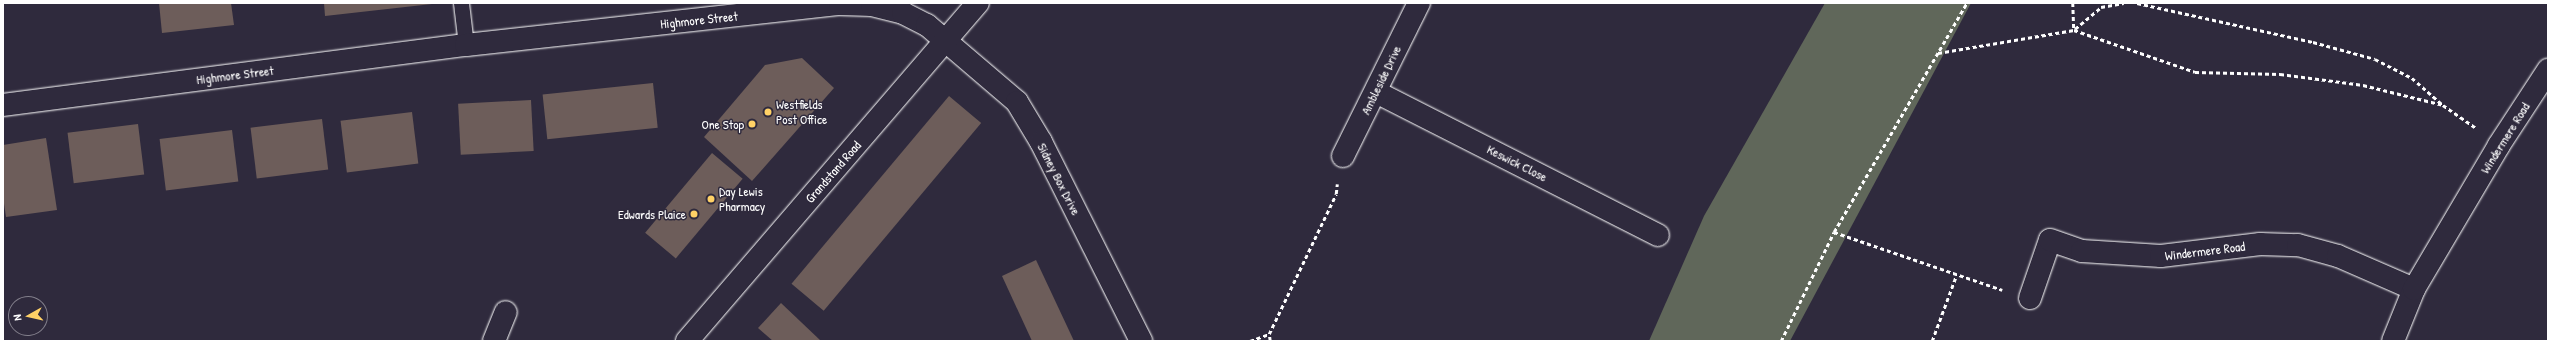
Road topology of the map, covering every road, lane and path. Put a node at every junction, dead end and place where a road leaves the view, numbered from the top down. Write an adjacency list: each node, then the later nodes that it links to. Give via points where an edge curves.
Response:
1 (462, 3): 10 (lane)
2 (978, 3): 9 (street, Grandstand Road)
3 (1419, 3): 13 (street, Ambleside Drive)
4 (1967, 3): 11 (path)
5 (2073, 3): 8 (path)
6 (2124, 3): 8 (path, via 2101,7)
7 (2137, 3): 15 (path, via 2313,42 2375,59 2412,78)
8 (2074, 30): 11 (path); 15 (path, via 2196,72 2280,74 2363,85)
9 (946, 41): 10 (street, Highmore Street, via 927,25 903,13 872,4 840,4); 26 (street, Grandstand Road); 27 (street, Sidney Box Drive, via 1017,102 1041,142)
10 (466, 46): 14 (street, Highmore Street)
11 (1938, 53): 18 (path)
12 (2548, 70): 16 (street, Windermere Road)
13 (1376, 92): 17 (street, Ambleside Drive); 19 (street, Keswick Close)
14 (3, 105)
15 (2443, 105): 16 (path)
16 (2499, 145): 21 (street, Windermere Road)
17 (1343, 156): 24 (path, via 1336,194)
18 (1834, 232): 20 (path); 30 (path)
19 (1658, 235)
20 (1956, 276): 22 (path); 31 (path)
21 (2414, 289): 22 (street, Windermere Road, via 2338,256 2298,245 2260,244 2161,256 2082,251 2050,240); 32 (street, Windermere Road)
22 (2030, 298)
23 (506, 312): 25 (street)
24 (1269, 334): 28 (path); 29 (path)
25 (494, 341)
26 (687, 341)
27 (1141, 341)
28 (1250, 341)
29 (1270, 341)
30 (1781, 341)
31 (1932, 341)
32 (2394, 341)

